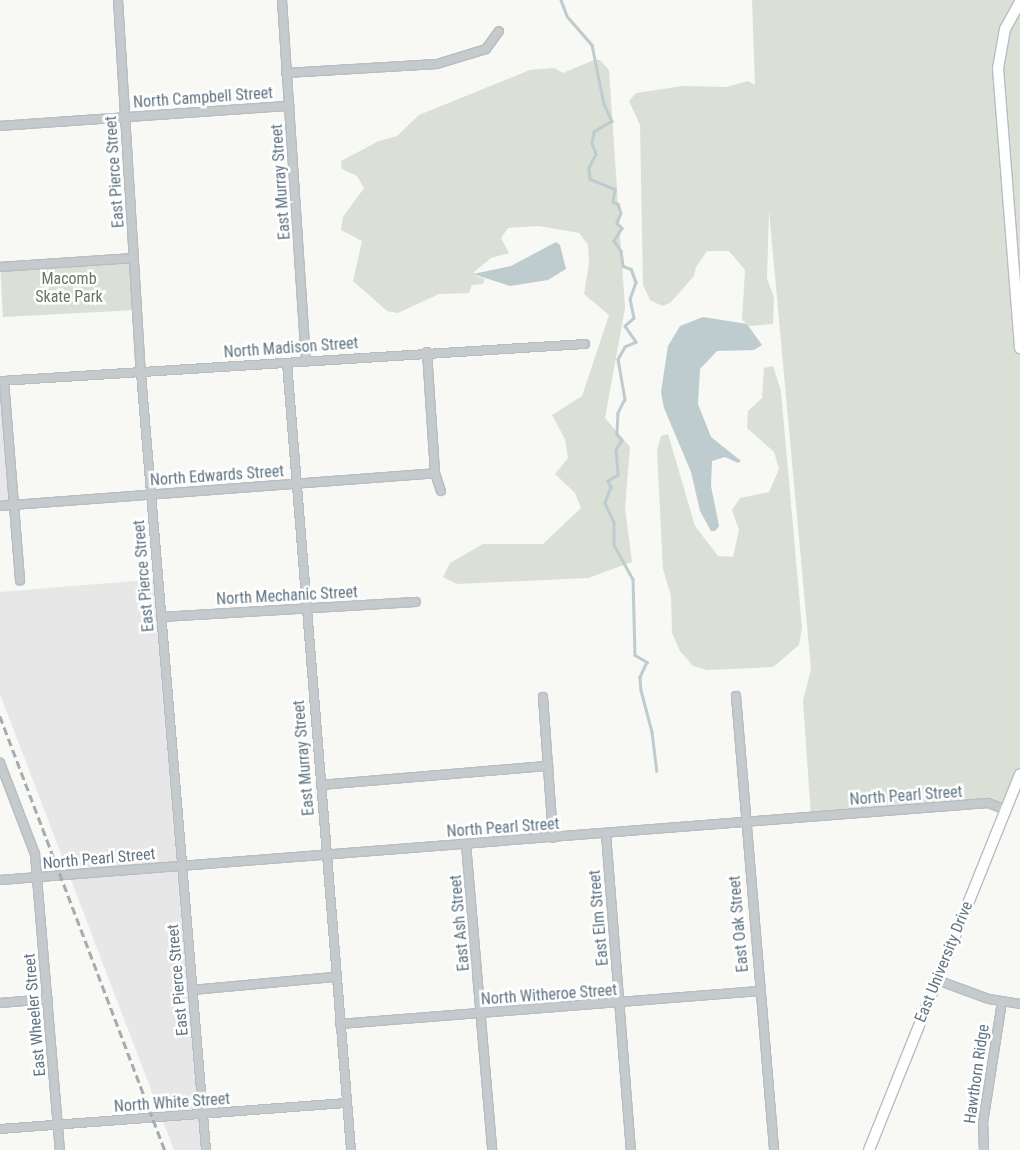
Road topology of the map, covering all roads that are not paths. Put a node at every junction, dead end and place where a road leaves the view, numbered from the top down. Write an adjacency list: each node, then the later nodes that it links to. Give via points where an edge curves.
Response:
1 (118, 0): 7 (street, East Pierce Street)
2 (282, 0): 5 (street, East Murray Street)
3 (1020, 2): 12 (main road, via 1005,29 998,68)
4 (500, 31): 5 (street, North Campbell Street, via 486,48 437,64)
5 (286, 73): 6 (street, East Murray Street)
6 (289, 106): 7 (street, North Campbell Street); 14 (street, East Murray Street)
7 (125, 117): 8 (street, North Campbell Street); 9 (street, East Pierce Street)
8 (0, 126)
9 (134, 258): 10 (street); 16 (street, East Pierce Street)
10 (0, 267)
11 (585, 344): 13 (street, North Madison Street)
12 (1020, 348)
13 (427, 352): 14 (street, North Madison Street); 18 (street)
14 (306, 361): 15 (street, North Madison Street)
15 (287, 363): 16 (street, North Madison Street); 19 (street, East Murray Street)
16 (141, 373): 17 (street, North Madison Street); 21 (street, East Pierce Street)
17 (2, 381): 22 (street)
18 (435, 473): 19 (street, North Edwards Street); 20 (street)
19 (296, 484): 21 (street, North Edwards Street); 26 (street, East Murray Street)
20 (441, 491)
21 (151, 495): 22 (street, North Edwards Street); 27 (street, East Pierce Street)
22 (14, 505): 23 (street, North Edwards Street); 24 (street)
23 (0, 506)
24 (20, 580)
25 (416, 602): 26 (street, North Mechanic Street)
26 (304, 608): 27 (street, North Mechanic Street); 33 (street, East Murray Street)
27 (161, 617): 40 (street, East Pierce Street)
28 (736, 696): 35 (street, East Oak Street)
29 (543, 697): 31 (street)
30 (0, 763): 41 (street, East Wheeler Street, via 33,846)
31 (548, 766): 33 (street); 37 (street)
32 (1020, 774): 34 (main road, East University Drive)
33 (321, 785): 39 (street, East Murray Street)
34 (1006, 810): 35 (street, North Pearl Street, via 988,804); 44 (main road, East University Drive)
35 (744, 823): 36 (street, North Pearl Street); 46 (street, East Oak Street)
36 (606, 834): 37 (street, North Pearl Street); 50 (street, East Elm Street)
37 (553, 838): 38 (street, North Pearl Street)
38 (466, 844): 39 (street, North Pearl Street); 52 (street, East Ash Street)
39 (326, 855): 40 (street, North Pearl Street); 43 (street, East Murray Street)
40 (182, 866): 41 (street, North Pearl Street); 45 (street, East Pierce Street)
41 (37, 878): 42 (street, North Pearl Street); 47 (street, East Wheeler Street)
42 (0, 880)
43 (336, 977): 45 (street); 53 (street, East Murray Street)
44 (937, 980): 48 (street); 64 (main road, East University Drive)
45 (192, 990): 55 (street, East Pierce Street)
46 (759, 991): 50 (street, North Witheroe Street); 63 (street, East Oak Street)
47 (48, 999): 49 (street); 56 (street, East Wheeler Street)
48 (1002, 1002): 51 (street); 65 (street, Hawthorn Ridge, via 983,1124)
49 (0, 1003)
50 (619, 1004): 52 (street, North Witheroe Street); 62 (street, East Elm Street)
51 (1020, 1004)
52 (481, 1014): 53 (street, North Witheroe Street); 61 (street, East Ash Street)
53 (340, 1024): 54 (street, East Murray Street)
54 (346, 1103): 55 (street, North White Street); 60 (street, East Murray Street)
55 (203, 1114): 56 (street, North White Street); 59 (street, East Pierce Street)
56 (58, 1125): 57 (street, North White Street); 58 (street, East Wheeler Street)
57 (0, 1129)
58 (60, 1150)
59 (206, 1150)
60 (351, 1150)
61 (492, 1150)
62 (631, 1150)
63 (774, 1150)
64 (869, 1150)
65 (984, 1150)

